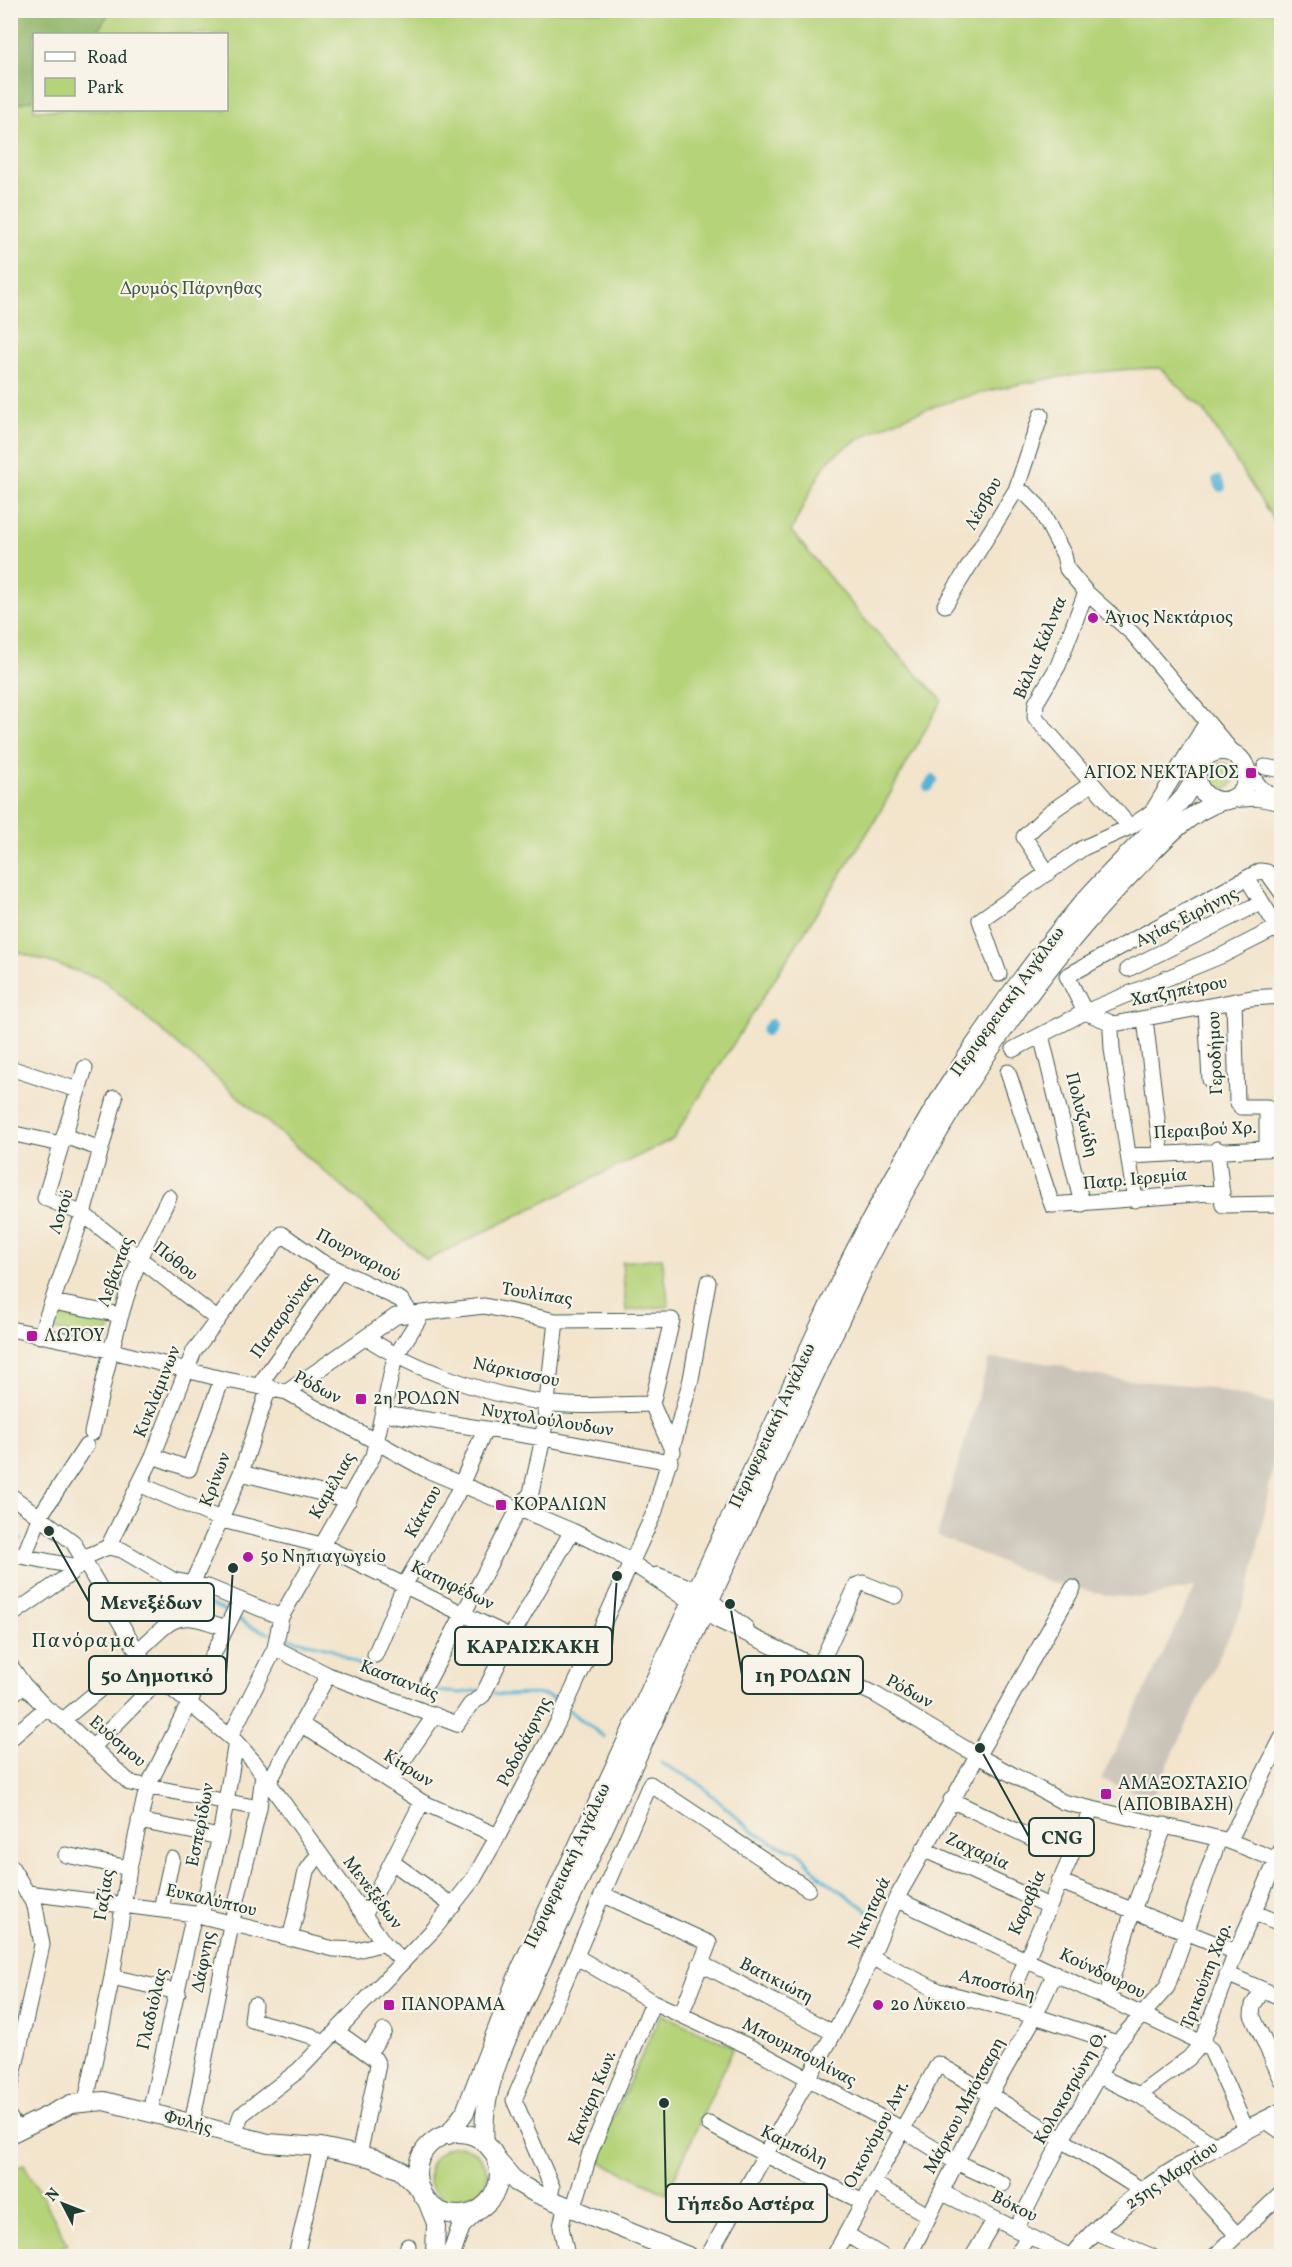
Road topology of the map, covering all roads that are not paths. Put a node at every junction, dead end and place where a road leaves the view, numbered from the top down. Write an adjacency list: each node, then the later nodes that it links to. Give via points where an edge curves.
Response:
1 (1041, 415): 2 (street, Λέσβου)
2 (1016, 490): 3 (street, via 1039,507); 4 (street, Λέσβου)
3 (1086, 592): 5 (street, via 1133,634); 10 (street, Βάλια Κάλντα, via 1058,666 1034,710 1039,724)
4 (945, 605)
5 (1207, 722): 6 (street); 8 (street, via 1208,742); 13 (street, via 1161,802)
6 (1240, 760): 8 (main road, via 1221,752); 11 (main road, via 1246,782 1238,796); 12 (street, via 1260,787)
7 (1264, 767): 9 (street)
8 (1200, 769): 11 (main road, via 1198,784 1207,797); 95 (main road, Περιφερειακή Αιγάλεω, via 1184,797 1105,878 980,1033 899,1164 852,1256)
9 (1281, 770)
10 (1091, 784): 13 (street, Βάλια Κάλντα); 14 (street, via 1049,813 1024,837)
11 (1226, 801): 12 (street, via 1256,798); 95 (main road, Περιφερειακή Αιγάλεω, via 1207,807 1184,822 1124,880 1055,961 964,1086 866,1264)
12 (1281, 803)
13 (1130, 827): 14 (street, via 1096,840)
14 (1048, 873): 21 (street, via 980,920)
15 (1247, 878): 16 (street, via 1263,870); 17 (street); 19 (street)
16 (1281, 893)
17 (1262, 902): 18 (street); 20 (street, Αγίας Ειρήνης)
18 (1280, 929): 22 (street)
19 (1117, 948): 20 (street); 26 (street, via 1068,976)
20 (1128, 969): 22 (street)
21 (999, 974)
22 (1140, 989): 26 (street)
23 (1281, 996): 24 (street, Χατζηπέτρου)
24 (1234, 1001): 25 (street, Χατζηπέτρου); 39 (street, Γεροδήμου, via 1237,1101 1241,1107 1267,1107)
25 (1206, 1007): 27 (street, Χατζηπέτρου); 34 (street)
26 (1085, 1012): 28 (street, Χατζηπέτρου); 29 (street)
27 (1145, 1019): 28 (street, Χατζηπέτρου); 42 (street)
28 (1114, 1024): 43 (street, via 1112,1049)
29 (1041, 1035): 30 (street); 47 (street, Πολυζωίδη)
30 (1014, 1049)
31 (10, 1068): 35 (street)
32 (85, 1068): 35 (street)
33 (1008, 1071): 47 (street, Πατρ. Ιερεμία, via 1052,1205)
34 (1210, 1080)
35 (78, 1090): 38 (street)
36 (115, 1098): 40 (street, Λοτού)
37 (10, 1133): 38 (street)
38 (63, 1140): 40 (street); 49 (street, Πόθου, via 45,1198)
39 (1274, 1148): 41 (street, Περαιβού Χρ.)
40 (101, 1149): 49 (street, Λοτού)
41 (1217, 1149): 42 (street, Περαιβού Χρ.); 45 (street)
42 (1161, 1152): 43 (street, Περαιβού Χρ.)
43 (1130, 1156): 46 (street)
44 (169, 1197): 51 (street, Λεβάντας)
45 (1222, 1199): 46 (street, Πατρ. Ιερεμία); 48 (street, Πατρ. Ιερεμία)
46 (1135, 1200): 47 (street, Πατρ. Ιερεμία)
47 (1082, 1204)
48 (1281, 1204)
49 (83, 1214): 51 (street, Πόθου); 54 (street, Λοτού)
50 (282, 1234): 52 (street, Πουρναριού); 57 (street, Κυκλάμινων)
51 (140, 1259): 56 (street, Λεβάντας); 57 (street, Πόθου)
52 (340, 1270): 55 (street, Πουρναριού, via 401,1300); 66 (street, Παπαρούνας)
53 (708, 1282): 75 (street, Ροδοδάφνης, via 691,1379)
54 (52, 1302): 56 (street); 60 (street, Λοτού)
55 (417, 1314): 58 (street, Τουλίπας, via 484,1306); 61 (street, Τουλίπας, via 396,1316); 63 (street, Καμέλιας)
56 (121, 1315): 62 (street, Λεβάντας)
57 (218, 1320): 64 (street, Κυκλάμινων)
58 (556, 1322): 68 (street); 69 (street, Τουλίπας, via 672,1320)
59 (10, 1329): 60 (street, Ρόδων)
60 (40, 1336): 62 (street, Ρόδων)
61 (366, 1336): 63 (street, Νάρκισσου); 67 (street)
62 (110, 1351): 64 (street, Ρόδων); 82 (street, Λεβάντας, via 89,1439)
63 (395, 1357): 68 (street, Νάρκισσου, via 485,1390); 70 (street, Καμέλιας)
64 (186, 1368): 65 (street, Ρόδων); 74 (street, Κυκλάμινων)
65 (222, 1379): 66 (street, Ρόδων); 74 (street, via 189,1469)
66 (264, 1386): 67 (street, Ρόδων); 76 (street, Κρίνων)
67 (287, 1392): 73 (street, Ρόδων)
68 (547, 1403): 69 (street, Νάρκισσου); 72 (street)
69 (652, 1404): 75 (street)
70 (383, 1413): 71 (street, Νυχτολούλουδων); 73 (street, Καμέλιας)
71 (485, 1430): 72 (street, Νυχτολούλουδων); 78 (street, Κάκτου)
72 (543, 1438): 75 (street, Νυχτολούλουδων); 81 (street, via 531,1493)
73 (378, 1443): 78 (street, Ρόδων); 80 (street, Καμέλιας)
74 (153, 1456): 77 (street, Κυκλάμινων)
75 (671, 1457): 88 (street, Ροδοδάφνης, via 655,1512)
76 (241, 1473): 80 (street); 83 (street, Κρίνων)
77 (139, 1484): 83 (street, Κατηφέδων); 86 (street, Κυκλάμινων)
78 (461, 1485): 81 (street, Ρόδων); 91 (street, Κάκτου)
79 (10, 1495): 82 (street, Μενεξέδων)
80 (349, 1500): 85 (street, Καμέλιας)
81 (518, 1510): 84 (street, Ρόδων); 96 (street)
82 (40, 1516): 87 (street, Λεβάντας); 89 (street, Μενεξέδων, via 73,1542)
83 (222, 1520): 85 (street, Κατηφέδων); 90 (street, Κρίνων)
84 (572, 1531): 88 (street, Ρόδων); 100 (street)
85 (321, 1545): 91 (street, Κατηφέδων); 98 (street, Καμέλιας)
86 (108, 1547): 89 (street); 90 (street, via 122,1550 165,1577)
87 (17, 1555): 89 (street)
88 (633, 1562): 95 (street, Ρόδων); 131 (street, Ροδοδάφνης, via 557,1724)
89 (81, 1563): 97 (street); 102 (street, Μενεξέδων)
90 (192, 1584): 94 (street)
91 (405, 1584): 96 (street, Κατηφέδων); 103 (street, Κάκτου)
92 (1073, 1588): 120 (street, Νικηταρά)
93 (895, 1596): 105 (street, via 863,1583 857,1585)
94 (240, 1600): 98 (street); 99 (street, Γαζίας)
95 (701, 1601): 105 (street, Ρόδων, via 756,1636); 204 (main road, Περιφερειακή Αιγάλεω, via 520,1970 465,2112); 206 (main road, Περιφερειακή Αιγάλεω, via 514,2023 487,2101 483,2118)
96 (463, 1612): 100 (street, Κατηφέδων); 108 (street)
97 (10, 1616)
98 (281, 1617): 101 (street, Καμέλιας)
99 (226, 1628): 102 (street, via 195,1617 175,1618); 111 (street, Γαζίας)
100 (511, 1637): 113 (street, Καστανιάς, via 483,1695 470,1705 457,1724)
101 (275, 1648): 106 (street, Καστανιάς); 118 (street, Καμέλιας)
102 (139, 1654): 107 (street, Μενεξέδων); 114 (street)
103 (375, 1655)
104 (10, 1665): 109 (street, Ευόσμου)
105 (819, 1667): 120 (street, Ρόδων, via 913,1715)
106 (328, 1675): 113 (street, Καστανιάς); 115 (street)
107 (160, 1679): 111 (street, Μενεξέδων); 119 (street)
108 (428, 1681)
109 (24, 1685): 110 (street); 112 (street, Ευόσμου)
110 (10, 1696)
111 (189, 1704): 118 (street, Μενεξέδων); 123 (street, Γαζίας)
112 (46, 1708): 114 (street, Ευόσμου); 117 (street)
113 (435, 1715): 122 (street)
114 (63, 1720): 119 (street, Ευόσμου)
115 (302, 1725): 121 (street); 122 (street, Κίτρων)
116 (1281, 1738): 133 (street, Κολοκοτρώνη Θ.)
117 (10, 1739)
118 (233, 1740): 121 (street, Μενεξέδων); 125 (street, Εσπερίδων)
119 (92, 1748): 123 (street, Ευόσμου, via 130,1783)
120 (976, 1755): 124 (street, Νικηταρά); 128 (street, Ρόδων, via 1063,1802)
121 (266, 1778): 127 (street, Δάφνης); 137 (street, Μενεξέδων)
122 (389, 1781): 126 (street, Κίτρων)
123 (147, 1788): 125 (street, Ευόσμου); 129 (street, Γαζίας)
124 (951, 1800): 134 (street); 135 (street, Νικηταρά)
125 (226, 1801): 127 (street, Ευόσμου); 132 (street, Εσπερίδων)
126 (422, 1802): 131 (street, Κίτρων); 140 (street)
127 (259, 1808): 157 (street, Δάφνης)
128 (1091, 1810): 130 (street, Ρόδων); 143 (street, Καραβία)
129 (139, 1821): 132 (street); 142 (street, Γαζίας)
130 (1165, 1825): 133 (street, Ρόδων); 152 (street)
131 (498, 1836): 149 (street, Ροδοδάφνης)
132 (220, 1837): 155 (street, Εσπερίδων)
133 (1224, 1840): 138 (street, Ρόδων); 158 (street, Κολοκοτρώνη Θ.)
134 (1042, 1843)
135 (923, 1849): 147 (street, Νικηταρά); 150 (street, Ζαχαρία)
136 (66, 1855): 142 (street)
137 (318, 1855): 154 (street, Μενεξέδων); 159 (street, via 306,1872)
138 (1280, 1856): 153 (street, Τρικούπη Χαρ.)
139 (171, 1859): 151 (street)
140 (392, 1862): 149 (street); 154 (street)
141 (10, 1865): 145 (street)
142 (129, 1868): 148 (street, Γαζίας)
143 (1059, 1881): 150 (street, Καραβία); 152 (street)
144 (808, 1889): 146 (street, via 650,1784)
145 (28, 1893): 148 (street, Ευκαλύπτου); 188 (street, via 39,1917 42,1945)
146 (604, 1895): 162 (street); 166 (street, via 709,1943)
147 (896, 1899): 163 (street, Νικηταρά); 164 (street, Κούνδουρου)
148 (123, 1904): 151 (street, Ευκαλύπτου); 169 (street, Γαζίας)
149 (453, 1906): 165 (street, Ροδοδάφνης)
150 (1048, 1906): 164 (street, Καραβία)
151 (160, 1909): 155 (street, Ευκαλύπτου)
152 (1133, 1910): 158 (street); 173 (street)
153 (1253, 1912): 156 (street); 161 (street, Τρικούπη Χαρ.)
154 (365, 1914): 160 (street, Μενεξέδων)
155 (197, 1915): 157 (street, Ευκαλύπτου); 172 (street, Γλαδιόλας)
156 (1281, 1924)
157 (231, 1925): 159 (street, Ευκαλύπτου); 197 (street, Δάφνης)
158 (1185, 1932): 161 (street); 179 (street, Κολοκοτρώνη Θ., via 1167,1987)
159 (290, 1939): 160 (street, Ευκαλύπτου, via 346,1951)
160 (384, 1943): 165 (street, Μενεξέδων)
161 (1236, 1952): 168 (street, Τρικούπη Χαρ.)
162 (577, 1957): 175 (street, Μπουμπουλίνας); 222 (street, via 514,2100 552,2187)
163 (871, 1958): 178 (street, Αποστόλη, via 939,1991); 182 (street, Νικηταρά)
164 (1026, 1959): 167 (street, Κούνδουρου); 170 (street, Καραβία)
165 (404, 1962): 180 (street, Ροδοδάφνης)
166 (700, 1963): 177 (street); 182 (street, Βατικιώτη)
167 (1055, 1973): 173 (street, Κούνδουρου); 178 (street, Μάρκου Μπότσαρη)
168 (1227, 1974): 171 (street); 184 (street, Τρικούπη Χαρ.)
169 (112, 1977): 172 (street); 193 (street, Γαζίας)
170 (1018, 1979)
171 (1263, 1990): 174 (street); 189 (street, via 1253,2005 1252,2015)
172 (178, 1992): 194 (street, Γλαδιόλας)
173 (1106, 1998): 179 (street, Κούνδουρου)
174 (1281, 1998)
175 (654, 2002): 177 (street, Μπουμπουλίνας); 222 (street, Κανάρη Κων., via 591,2153)
176 (254, 2005): 185 (street, via 252,2020 312,2036)
177 (681, 2015): 190 (street, Μπουμπουλίνας, via 750,2047)
178 (1035, 2016): 183 (street, Αποστόλη); 191 (street, Μάρκου Μπότσαρη)
179 (1144, 2016): 183 (street, Κολοκοτρώνη Θ.); 184 (street, Κούνδουρου)
180 (336, 2031): 185 (street, Ροδοδάφνης); 186 (street)
181 (384, 2031): 186 (street)
182 (834, 2033): 190 (street, Νικηταρά)
183 (1117, 2043): 187 (street, Κολοκοτρώνη Θ.)
184 (1202, 2043): 192 (street, Τρικούπη Χαρ., via 1190,2058); 201 (street, via 1210,2050)
185 (324, 2044): 203 (street, Ροδοδάφνης, via 289,2079 241,2115)
186 (368, 2054): 211 (street, via 375,2059 378,2072)
187 (1099, 2076): 192 (street); 205 (street, Κολοκοτρώνη Θ.)
188 (12, 2079)
189 (1281, 2080)
190 (809, 2081): 200 (street, Μπουμπουλίνας); 210 (street, Νικηταρά)
191 (991, 2093): 200 (street, Οικονόμου Αντ., via 938,2064); 205 (street); 213 (street, Μάρκου Μπότσαρη)
192 (1139, 2095): 208 (street)
193 (86, 2101): 194 (main road, Φυλής, via 104,2101); 199 (main road, Φυλής)
194 (150, 2112): 197 (main road, Φυλής)
195 (1281, 2112): 196 (main road, 25ης Μαρτίου)
196 (1265, 2120): 201 (main road, 25ης Μαρτίου); 202 (street)
197 (192, 2123): 203 (main road, Φυλής)
198 (709, 2124): 210 (street, Καμπόλη)
199 (12, 2127)
200 (902, 2129): 213 (street, Μπουμπουλίνας); 215 (street, Οικονόμου Αντ.)
201 (1246, 2129): 208 (main road, 25ης Μαρτίου)
202 (1281, 2132)
203 (234, 2135): 209 (main road, Φυλής, via 268,2143)
204 (448, 2135): 206 (main road, via 473,2136); 207 (main road)
205 (1061, 2141): 218 (street); 227 (street, Κολοκοτρώνη Θ.)
206 (485, 2143): 212 (main road)
207 (429, 2146): 211 (main road, Φυλής, via 403,2157); 220 (main road, via 418,2167)
208 (1215, 2146): 214 (main road, 25ης Μαρτίου)
209 (321, 2147): 211 (main road, Φυλής); 230 (street)
210 (764, 2154): 221 (street, Καμπόλη); 235 (street, Νικηταρά)
211 (366, 2156): 220 (main road, Φυλής, via 400,2170)
212 (496, 2159): 222 (main road, via 516,2182); 223 (main road, via 496,2189)
213 (956, 2162): 216 (street, Μπουμπουλίνας); 217 (street, Μάρκου Μπότσαρη)
214 (1177, 2169): 218 (main road, 25ης Μαρτίου); 229 (street)
215 (873, 2183): 221 (street, Οικονόμου Αντ.); 224 (street)
216 (1003, 2184)
217 (940, 2192): 224 (street, Μάρκου Μπότσαρη); 225 (street, Βόκου)
218 (1145, 2192): 226 (main road, 25ης Μαρτίου)
219 (1281, 2193): 229 (street)
220 (423, 2195): 223 (main road, via 436,2209 449,2214 463,2215); 231 (main road, via 435,2223)
221 (863, 2202): 228 (street, Οικονόμου Αντ.)
222 (555, 2203): 223 (main road, via 511,2194); 233 (street); 234 (main road)
223 (482, 2207): 232 (main road, via 462,2226)
224 (929, 2216): 238 (street, Μάρκου Μπότσαρη)
225 (995, 2218): 227 (street, Βόκου); 239 (street)
226 (1095, 2232): 241 (main road, 25ης Μαρτίου); 242 (street)
227 (1022, 2233): 240 (street, Κολοκοτρώνη Θ.); 241 (street, Βόκου)
228 (846, 2234): 236 (street, Οικονόμου Αντ.); 237 (street)
229 (1236, 2234): 243 (street)
230 (296, 2256)
231 (435, 2256)
232 (451, 2256)
233 (567, 2256)
234 (688, 2256)
235 (708, 2256)
236 (834, 2256)
237 (882, 2256)
238 (909, 2256)
239 (973, 2256)
240 (1016, 2256)
241 (1071, 2256)
242 (1151, 2256)
243 (1215, 2256)

